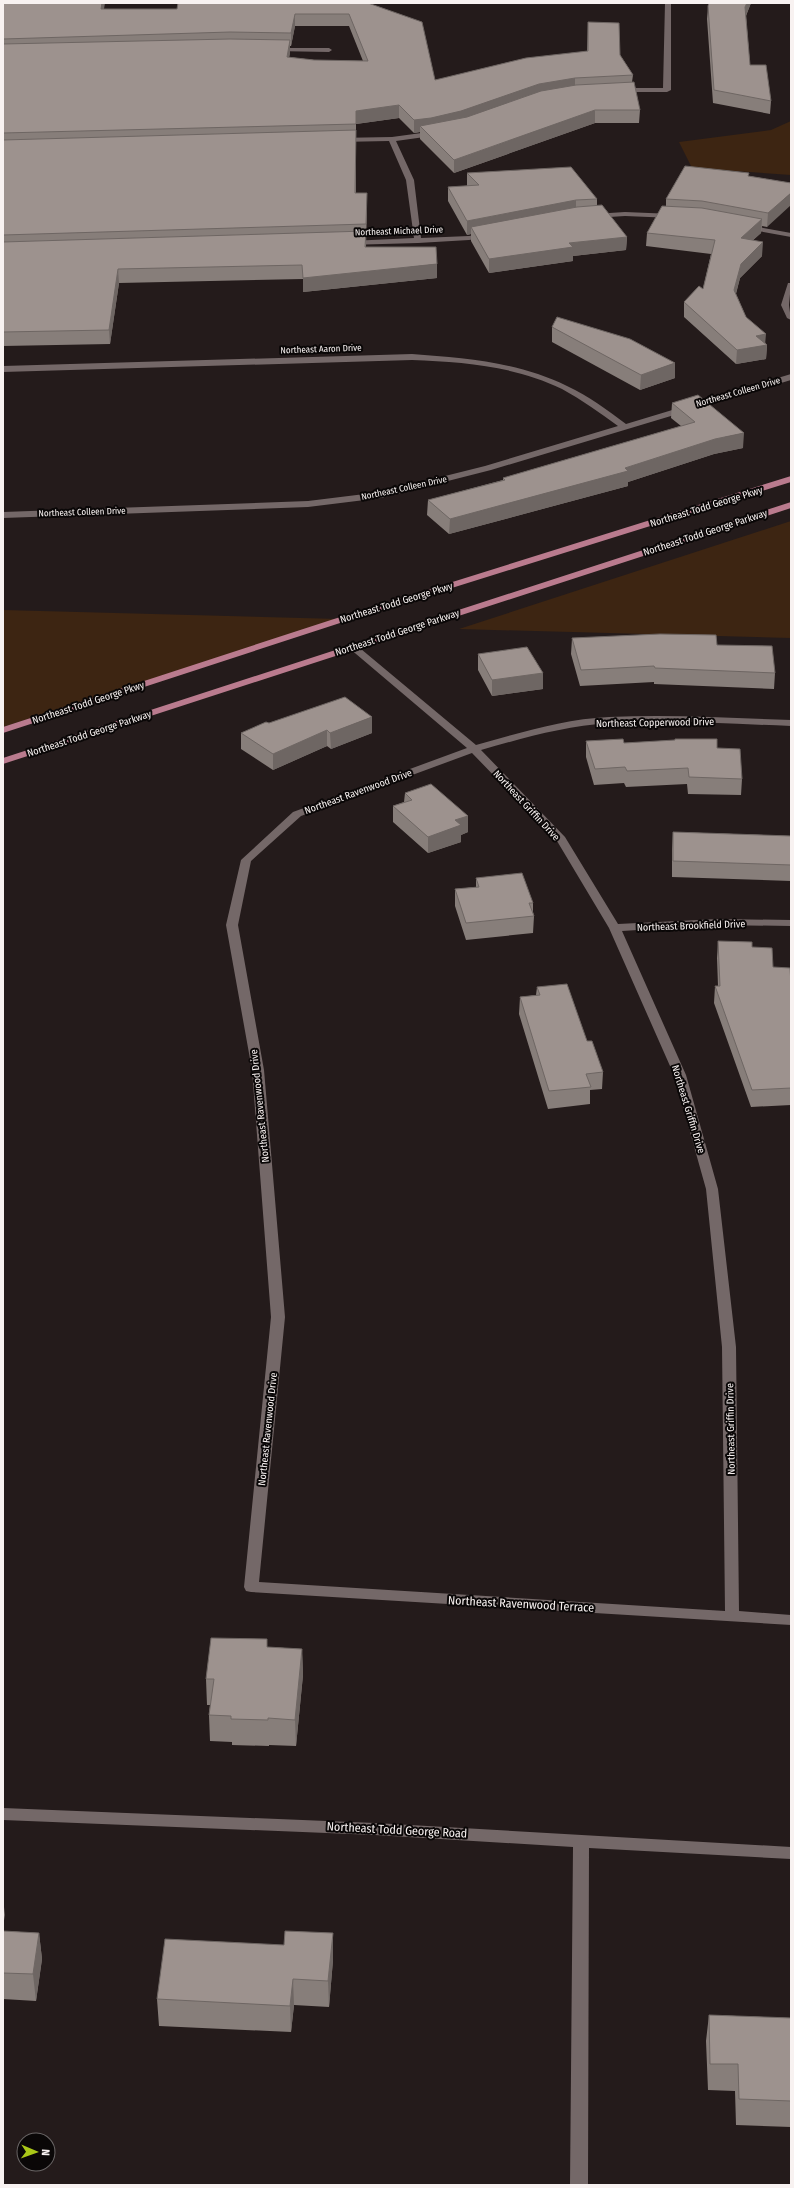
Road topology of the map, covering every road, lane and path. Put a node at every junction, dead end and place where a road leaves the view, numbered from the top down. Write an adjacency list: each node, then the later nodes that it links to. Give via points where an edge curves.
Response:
1 (668, 3): 4 (street, via 667,90)
2 (268, 49): 3 (street)
3 (329, 50)
4 (611, 91)
5 (444, 131): 6 (street)
6 (392, 139): 7 (street); 13 (street, via 410,180)
7 (328, 141)
8 (678, 216): 9 (street, via 625,214)
9 (583, 217)
10 (740, 225): 12 (street)
11 (492, 234): 13 (street, Northeast Michael Drive)
12 (791, 235)
13 (418, 241): 14 (street, Northeast Michael Drive)
14 (338, 243)
15 (791, 285): 16 (street, via 785,305)
16 (791, 318)
17 (3, 369): 19 (street, Northeast Aaron Drive, via 412,356 471,360 529,373 584,397)
18 (791, 376): 19 (street, Northeast Colleen Drive)
19 (624, 426): 22 (street, Northeast Colleen Drive, via 429,484 381,495 308,504)
20 (791, 479): 25 (main road, Northeast Todd George Pkwy, via 337,621)
21 (791, 505): 23 (main road, Northeast Todd George Parkway)
22 (3, 515)
23 (352, 646): 26 (street, Northeast Griffin Drive); 27 (main road, Northeast Todd George Parkway)
24 (791, 723): 26 (street, Northeast Copperwood Drive, via 671,719 608,720 548,728)
25 (3, 730)
26 (474, 749): 29 (street, Northeast Griffin Drive, via 561,839); 30 (street, Northeast Ravenwood Drive, via 297,814 246,860 232,924 258,1070 278,1317)
27 (3, 761)
28 (791, 923): 29 (street, Northeast Brookfield Drive, via 718,922)
29 (615, 928): 31 (street, Northeast Griffin Drive, via 680,1075 712,1189 729,1347)
30 (251, 1587): 31 (street, Northeast Ravenwood Terrace)
31 (732, 1617): 32 (street, Northeast Ravenwood Terrace)
32 (791, 1620)
33 (3, 1814): 34 (street, Northeast Todd George Road, via 375,1829)
34 (581, 1841): 35 (street, Northeast Todd George Road); 36 (street)
35 (791, 1853)
36 (579, 2185)

